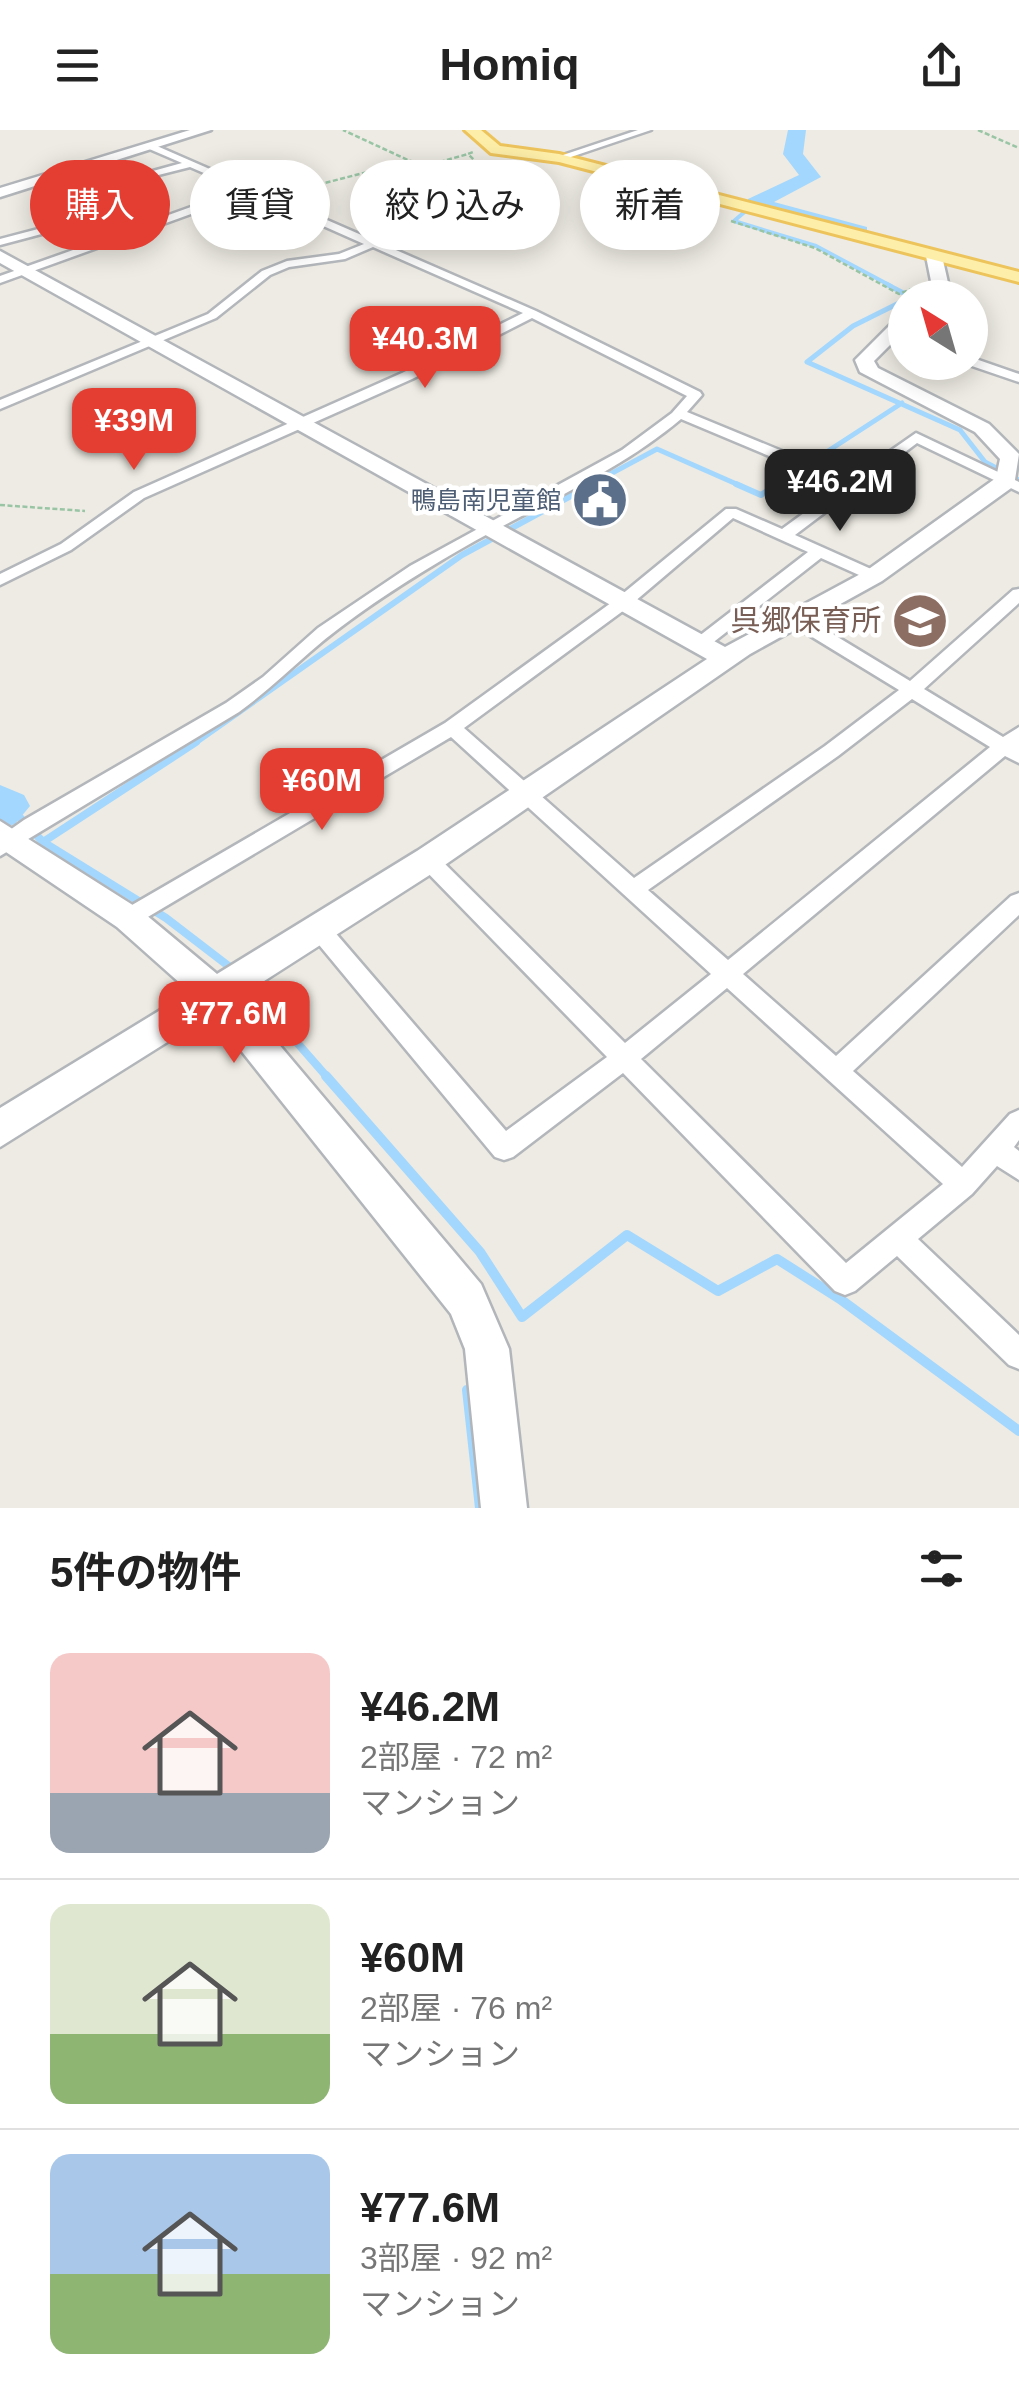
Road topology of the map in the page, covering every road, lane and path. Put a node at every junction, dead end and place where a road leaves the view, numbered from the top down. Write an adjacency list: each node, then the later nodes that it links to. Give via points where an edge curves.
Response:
1 (204, 130): 6 (street)
2 (342, 130): 11 (path)
3 (472, 130): 7 (main road)
4 (646, 130): 10 (street)
5 (978, 130): 8 (path)
6 (150, 146): 14 (street); 16 (street)
7 (489, 148): 9 (path); 10 (main road)
8 (1019, 148)
9 (468, 154): 12 (path); 13 (path)
10 (560, 158): 17 (main road)
11 (410, 160)
12 (442, 160)
13 (474, 160)
14 (189, 164): 15 (street)
15 (170, 169)
16 (0, 193)
17 (743, 207): 24 (main road); 29 (path, via 728,221 815,248)
18 (30, 234): 19 (street)
19 (0, 242)
20 (83, 250): 25 (street)
21 (356, 250): 32 (street, via 266,273 212,316)
22 (391, 250): 30 (street)
23 (0, 256): 25 (street)
24 (934, 256): 26 (main road); 28 (street)
25 (27, 272): 27 (street); 32 (street)
26 (1019, 277)
27 (0, 280)
28 (939, 280)
29 (888, 288)
30 (532, 313): 38 (street, via 695,395); 39 (street)
31 (888, 341): 40 (street, via 864,360 870,372 982,428)
32 (155, 342): 36 (street); 39 (street)
33 (988, 367): 34 (street)
34 (1019, 378)
35 (0, 386): 36 (street)
36 (18, 398): 37 (street)
37 (0, 405)
38 (681, 414): 41 (street); 44 (street)
39 (297, 422): 43 (street); 44 (street)
40 (1013, 469): 41 (street, via 916,437); 47 (street)
41 (854, 486): 45 (street)
42 (0, 505): 43 (path)
43 (110, 514): 48 (street, via 66,548)
44 (498, 534): 50 (street); 58 (street, via 305,648 264,685)
45 (786, 534): 46 (street); 50 (street, via 730,512)
46 (821, 550): 47 (street); 52 (street)
47 (874, 576): 51 (street)
48 (0, 580)
49 (1019, 594): 54 (street)
50 (621, 604): 52 (street); 55 (street)
51 (797, 620): 53 (street); 54 (street)
52 (700, 644): 53 (street)
53 (726, 658): 57 (street)
54 (914, 691): 56 (street); 60 (street)
55 (452, 728): 57 (street); 62 (street)
56 (1014, 746): 64 (street)
57 (526, 796): 59 (street); 60 (street)
58 (4, 840): 62 (street)
59 (428, 860): 63 (street); 66 (street)
60 (631, 891): 64 (street)
61 (1019, 902): 67 (street)
62 (128, 918): 65 (street)
63 (318, 928): 65 (street); 66 (street, via 504,1148)
64 (726, 976): 66 (street); 67 (street)
65 (214, 992): 69 (street); 75 (street, via 466,1299 486,1349)
66 (624, 1059): 73 (street, via 845,1282)
67 (835, 1072): 72 (street)
68 (1019, 1122): 70 (street)
69 (0, 1129)
70 (996, 1148): 71 (street); 72 (street)
71 (1019, 1168)
72 (962, 1185): 73 (street)
73 (898, 1238): 74 (street)
74 (1019, 1355)
75 (504, 1508)

